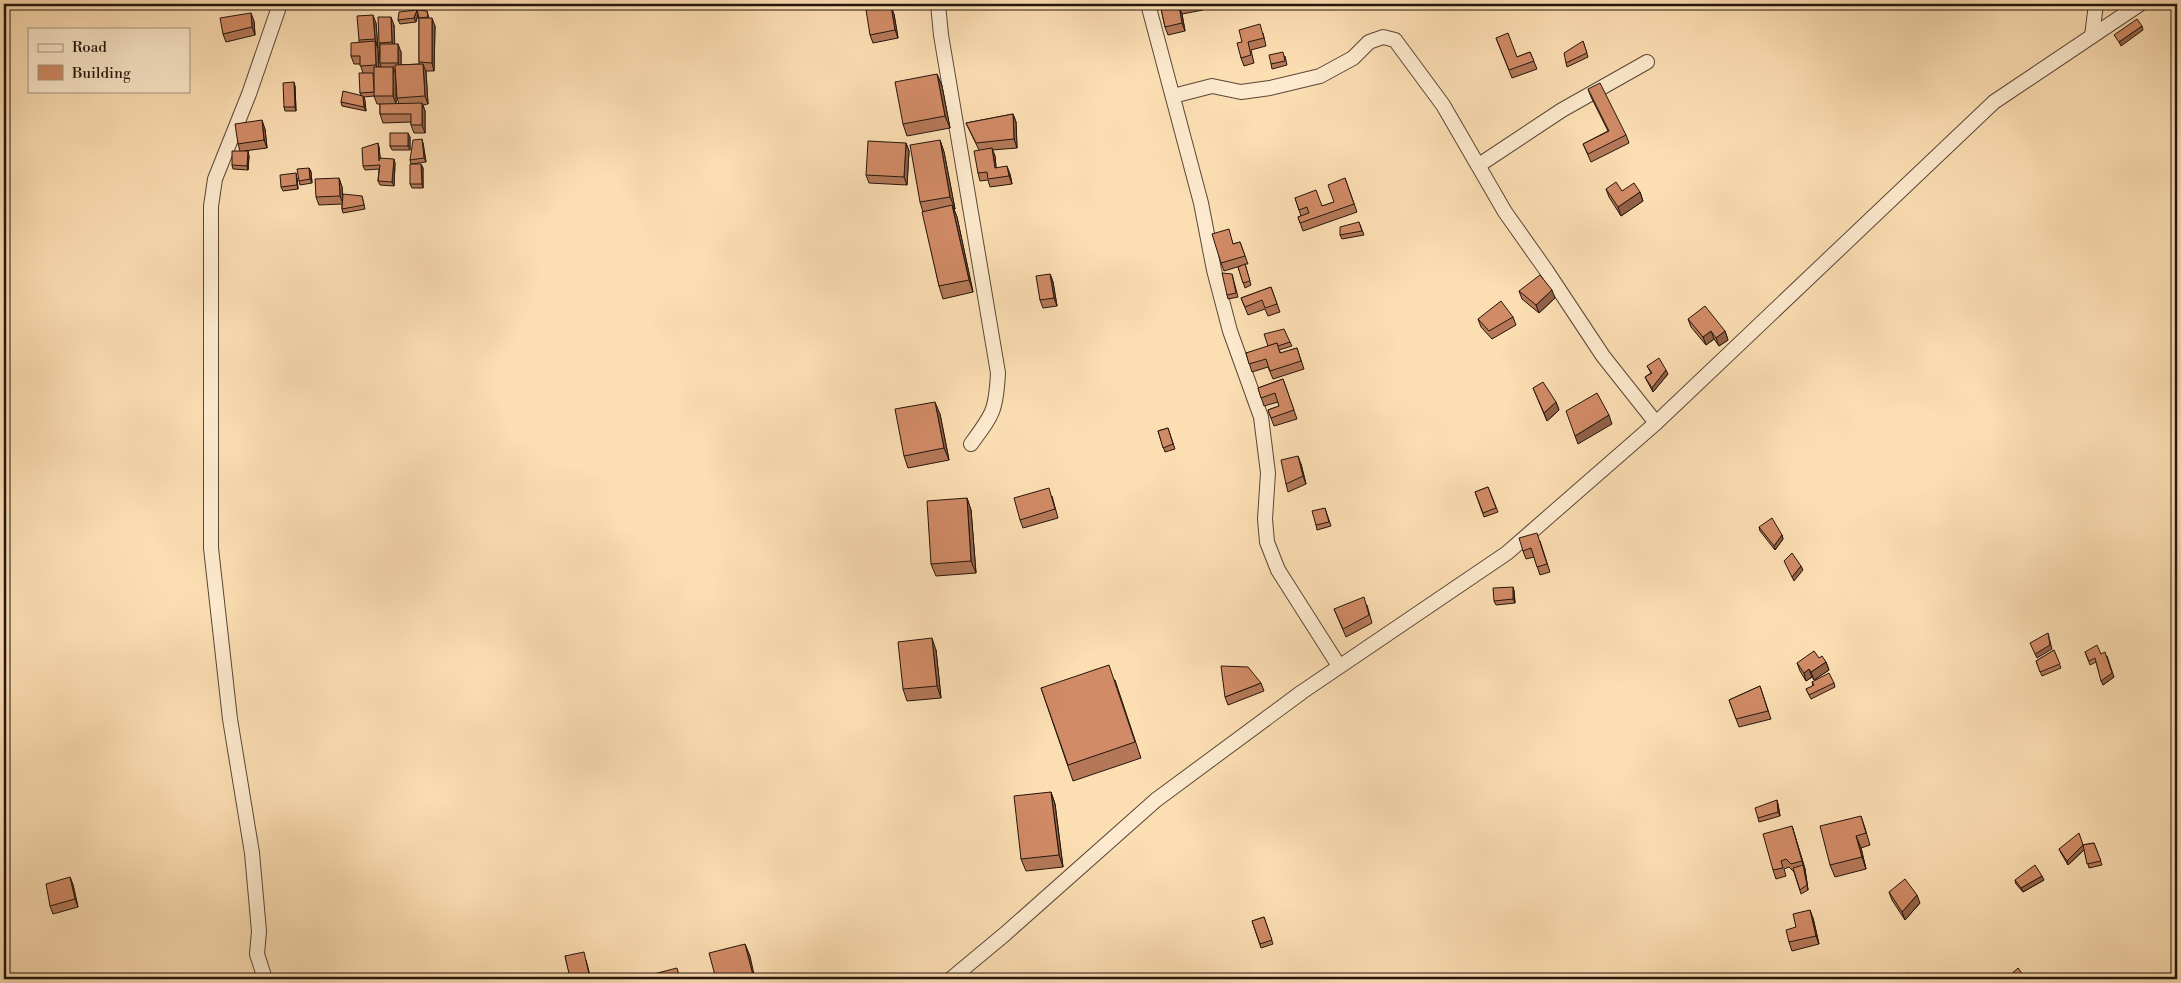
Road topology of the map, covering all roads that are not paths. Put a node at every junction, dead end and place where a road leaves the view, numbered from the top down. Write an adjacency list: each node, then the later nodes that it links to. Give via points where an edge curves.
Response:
1 (280, 4): 13 (street, via 215,179 211,206 211,548 230,719 252,853 258,954)
2 (938, 4): 11 (street, via 998,373 997,399 992,414)
3 (1148, 4): 8 (street)
4 (2096, 4): 6 (street)
5 (2140, 4): 6 (street)
6 (2092, 36): 10 (street, via 1994,102)
7 (1647, 62): 9 (street, via 1562,110)
8 (1173, 96): 9 (street, via 1212,86 1241,92 1320,76 1353,58 1369,42 1383,37 1395,40 1444,105); 12 (street, via 1230,331 1261,417 1268,473 1267,542 1278,570)
9 (1479, 165): 10 (street, via 1505,212 1603,356)
10 (1656, 422): 12 (street, via 1507,553)
11 (971, 444)
12 (1339, 666): 14 (street, via 1156,800)
13 (265, 979)
14 (951, 979)

